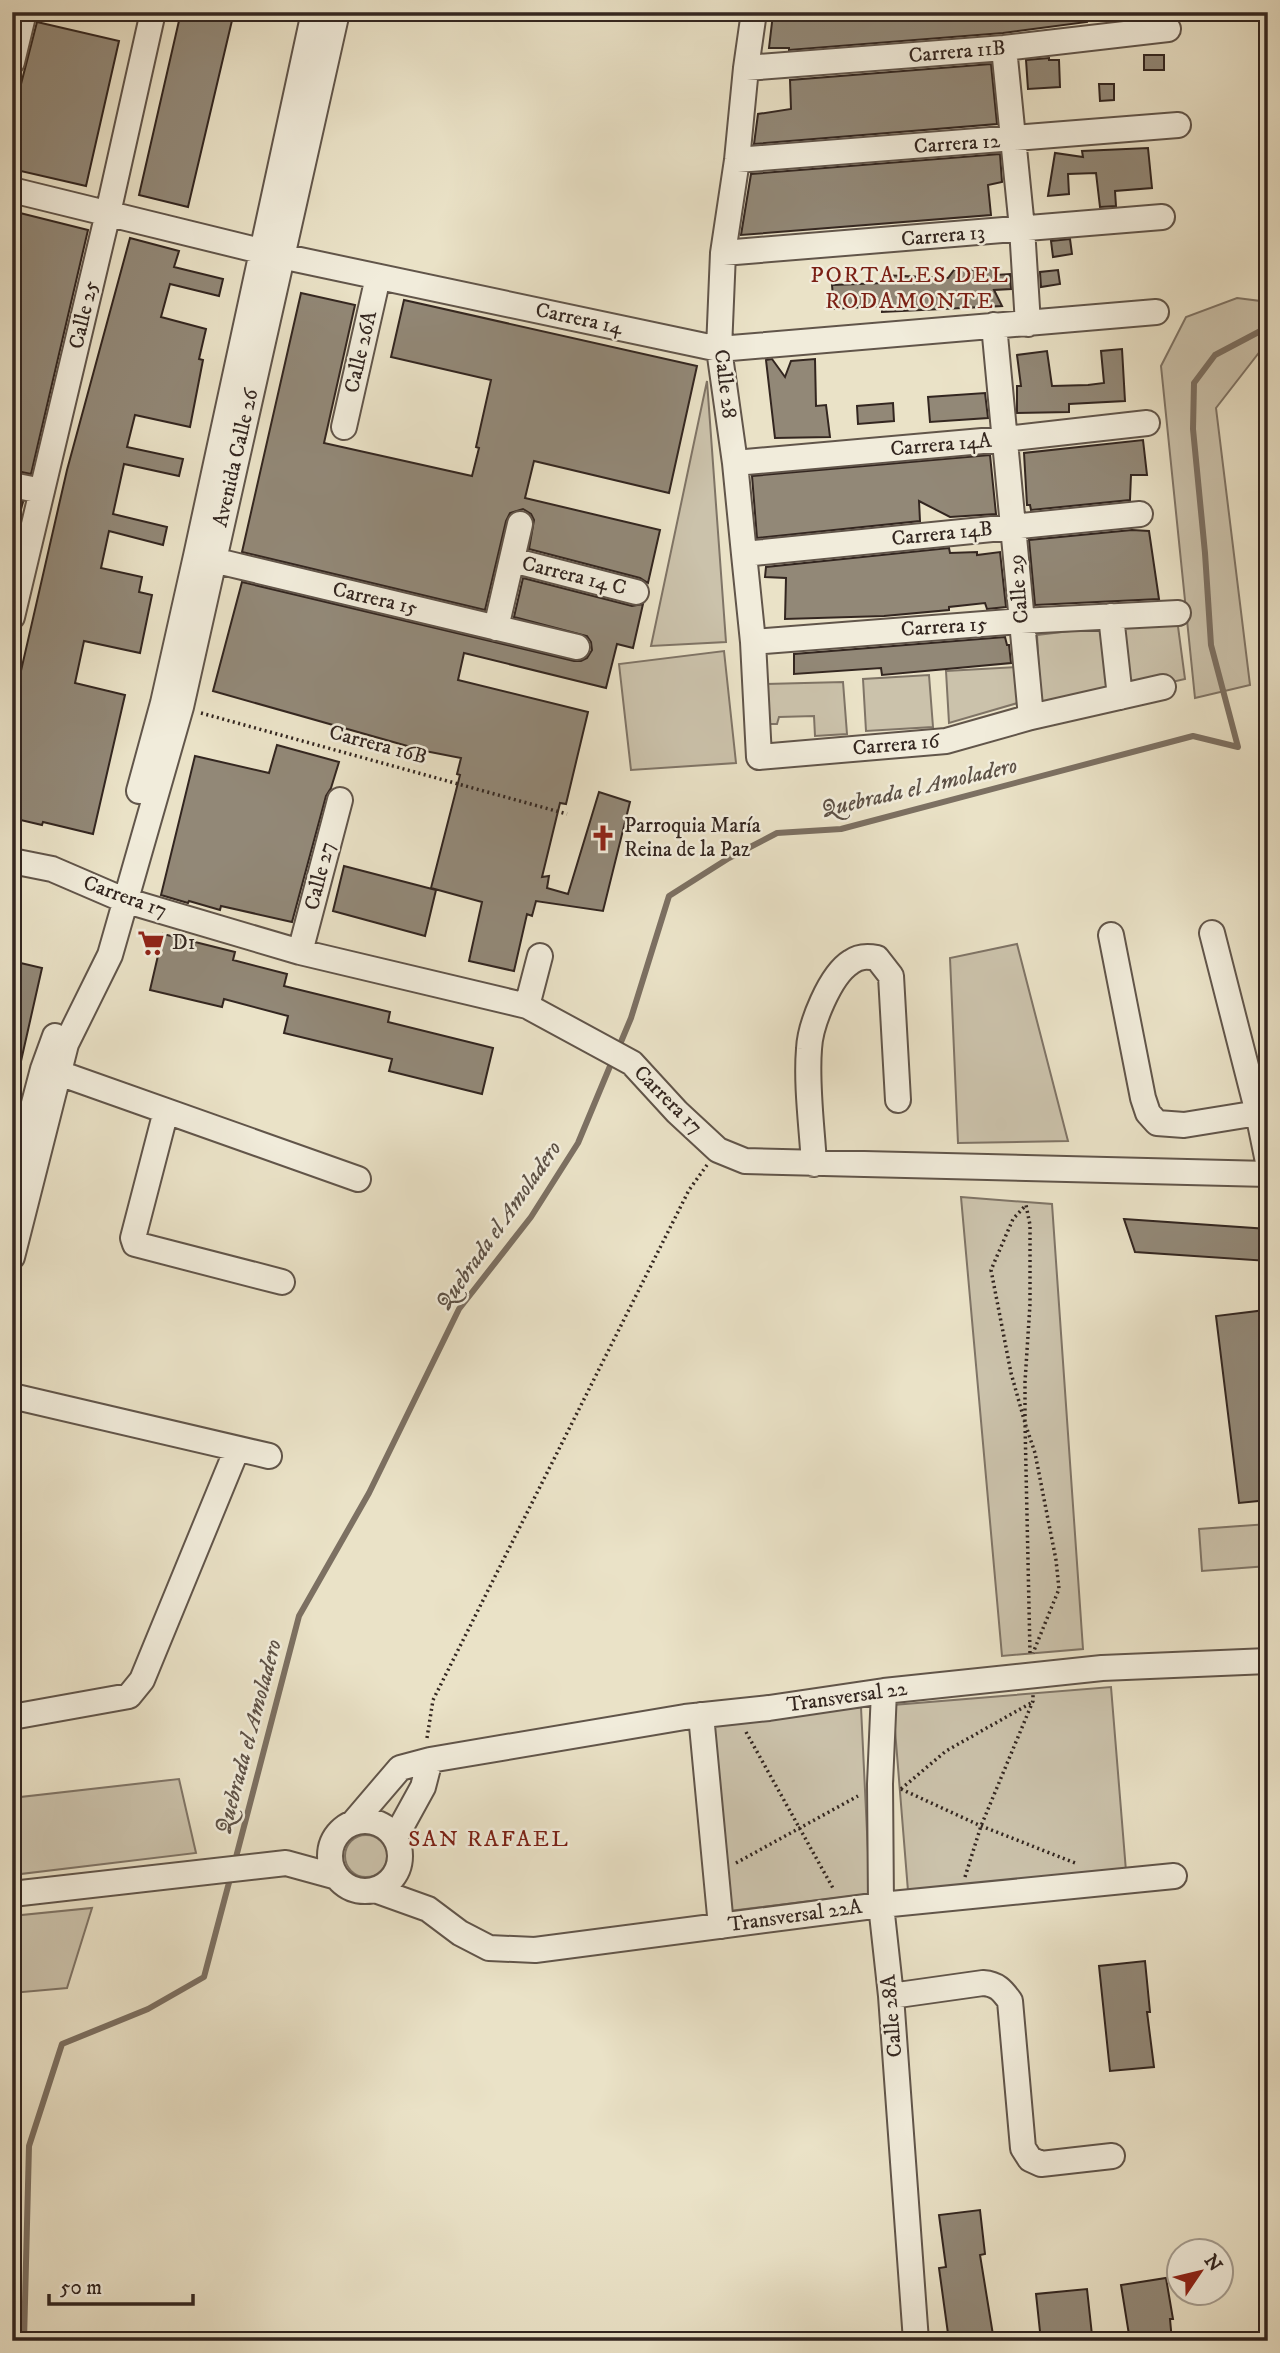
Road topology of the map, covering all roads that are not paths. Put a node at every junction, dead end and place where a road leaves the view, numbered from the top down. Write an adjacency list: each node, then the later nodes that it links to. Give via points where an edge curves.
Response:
1 (24, 12): 8 (street)
2 (153, 12): 14 (street, Calle 25)
3 (314, 12): 18 (street, Avenida Calle 26)
4 (337, 12): 18 (street, Avenida Calle 26)
5 (754, 12): 9 (street, Calle 28)
6 (1168, 29): 7 (street, Carrera 11B)
7 (1004, 48): 9 (street, Carrera 11B); 11 (street)
8 (12, 62)
9 (746, 68): 12 (street, Calle 28)
10 (1178, 125): 11 (street, Carrera 12)
11 (1013, 139): 12 (street, Carrera 12); 16 (street)
12 (737, 160): 17 (street, Calle 28)
13 (12, 190): 14 (street, Carrera 14)
14 (108, 213): 18 (street, Carrera 14); 29 (street, Calle 25)
15 (1162, 217): 16 (street, Carrera 13)
16 (1022, 228): 17 (street, Carrera 13); 21 (street)
17 (723, 253): 23 (street, Calle 28)
18 (271, 254): 19 (street, Carrera 14); 34 (street, Avenida Calle 26); 50 (street, Avenida Calle 26)
19 (378, 276): 23 (street, Carrera 14); 25 (street, Calle 26A)
20 (1156, 312): 21 (street, Carrera 14)
21 (1028, 324): 22 (street, Carrera 14)
22 (994, 325): 23 (street, Carrera 14); 26 (street, Calle 29)
23 (719, 349): 27 (street, Calle 28)
24 (1147, 423): 26 (street, Carrera 14A)
25 (344, 427)
26 (1005, 439): 27 (street, Carrera 14A); 32 (street, Calle 29)
27 (735, 463): 33 (street, Calle 28)
28 (12, 485): 29 (street)
29 (42, 491): 37 (street, Calle 25)
30 (1140, 514): 32 (street, Carrera 14B)
31 (520, 523): 35 (street)
32 (1014, 527): 33 (street, Carrera 14B); 40 (street, Calle 29)
33 (744, 554): 42 (street, Calle 28)
34 (213, 560): 41 (street, Carrera 15); 50 (street, Avenida Calle 26, via 181,707)
35 (512, 560): 36 (street, Carrera 14 C); 41 (street)
36 (636, 592)
37 (13, 613)
38 (1178, 613): 39 (street, Carrera 15)
39 (1111, 616): 40 (street, Carrera 15); 45 (street)
40 (1021, 621): 42 (street, Carrera 15); 46 (street, Calle 29)
41 (496, 628): 43 (street, Carrera 15)
42 (752, 642): 47 (street, Calle 28)
43 (577, 648)
44 (1163, 687): 45 (street)
45 (1120, 696): 46 (street)
46 (1031, 717): 47 (street, Carrera 16, via 946,741)
47 (759, 757)
48 (340, 800): 53 (street, Calle 27)
49 (12, 861): 50 (street, Carrera 17, via 52,869)
50 (118, 897): 53 (street, Carrera 17); 56 (street, via 110,955 66,1044); 64 (street, via 59,1024)
51 (1212, 933): 59 (street)
52 (1111, 935): 59 (street, via 1148,1114 1157,1123 1184,1125)
53 (300, 952): 55 (street, Carrera 17)
54 (540, 956): 55 (street)
55 (527, 1006): 61 (street, Carrera 17, via 632,1063 718,1150 745,1161)
56 (59, 1073): 58 (street); 65 (street)
57 (898, 1100): 61 (street, via 891,976 877,958 864,956 840,973 814,1025 809,1048)
58 (166, 1111): 63 (street); 66 (street, via 135,1244)
59 (1258, 1113): 60 (street)
60 (1268, 1162)
61 (814, 1164): 62 (street, Carrera 17)
62 (1268, 1174)
63 (358, 1179)
64 (12, 1187)
65 (12, 1256)
66 (282, 1282)
67 (12, 1396): 68 (street)
68 (237, 1449): 69 (street); 73 (street, via 142,1680 129,1696)
69 (269, 1456)
70 (1268, 1661): 71 (street, Transversal 22, via 1102,1668)
71 (884, 1691): 72 (street, Transversal 22); 83 (street, Calle 28A, via 890,1787)
72 (701, 1715): 74 (street, Transversal 22); 85 (street)
73 (12, 1717)
74 (430, 1760): 75 (street, Transversal 22, via 400,1768); 76 (street, via 423,1787)
75 (344, 1829): 76 (street, via 365,1821 377,1823); 77 (street); 80 (street, via 330,1857)
76 (395, 1838): 78 (street)
77 (286, 1863): 80 (street); 82 (street)
78 (399, 1866): 81 (street, via 386,1885); 84 (street)
79 (1174, 1875): 83 (street, Transversal 22A)
80 (337, 1877): 81 (street, via 354,1889)
81 (375, 1890): 84 (street)
82 (12, 1894)
83 (881, 1905): 85 (street, Transversal 22A); 86 (street, Calle 28A)
84 (428, 1909): 85 (street, Transversal 22A, via 489,1948 535,1950)
85 (721, 1926)
86 (891, 1996): 87 (street, via 983,1983 1001,1989 1010,2001 1023,2148 1030,2159 1041,2164); 88 (street, Calle 28A)
87 (1112, 2156)
88 (916, 2341)

